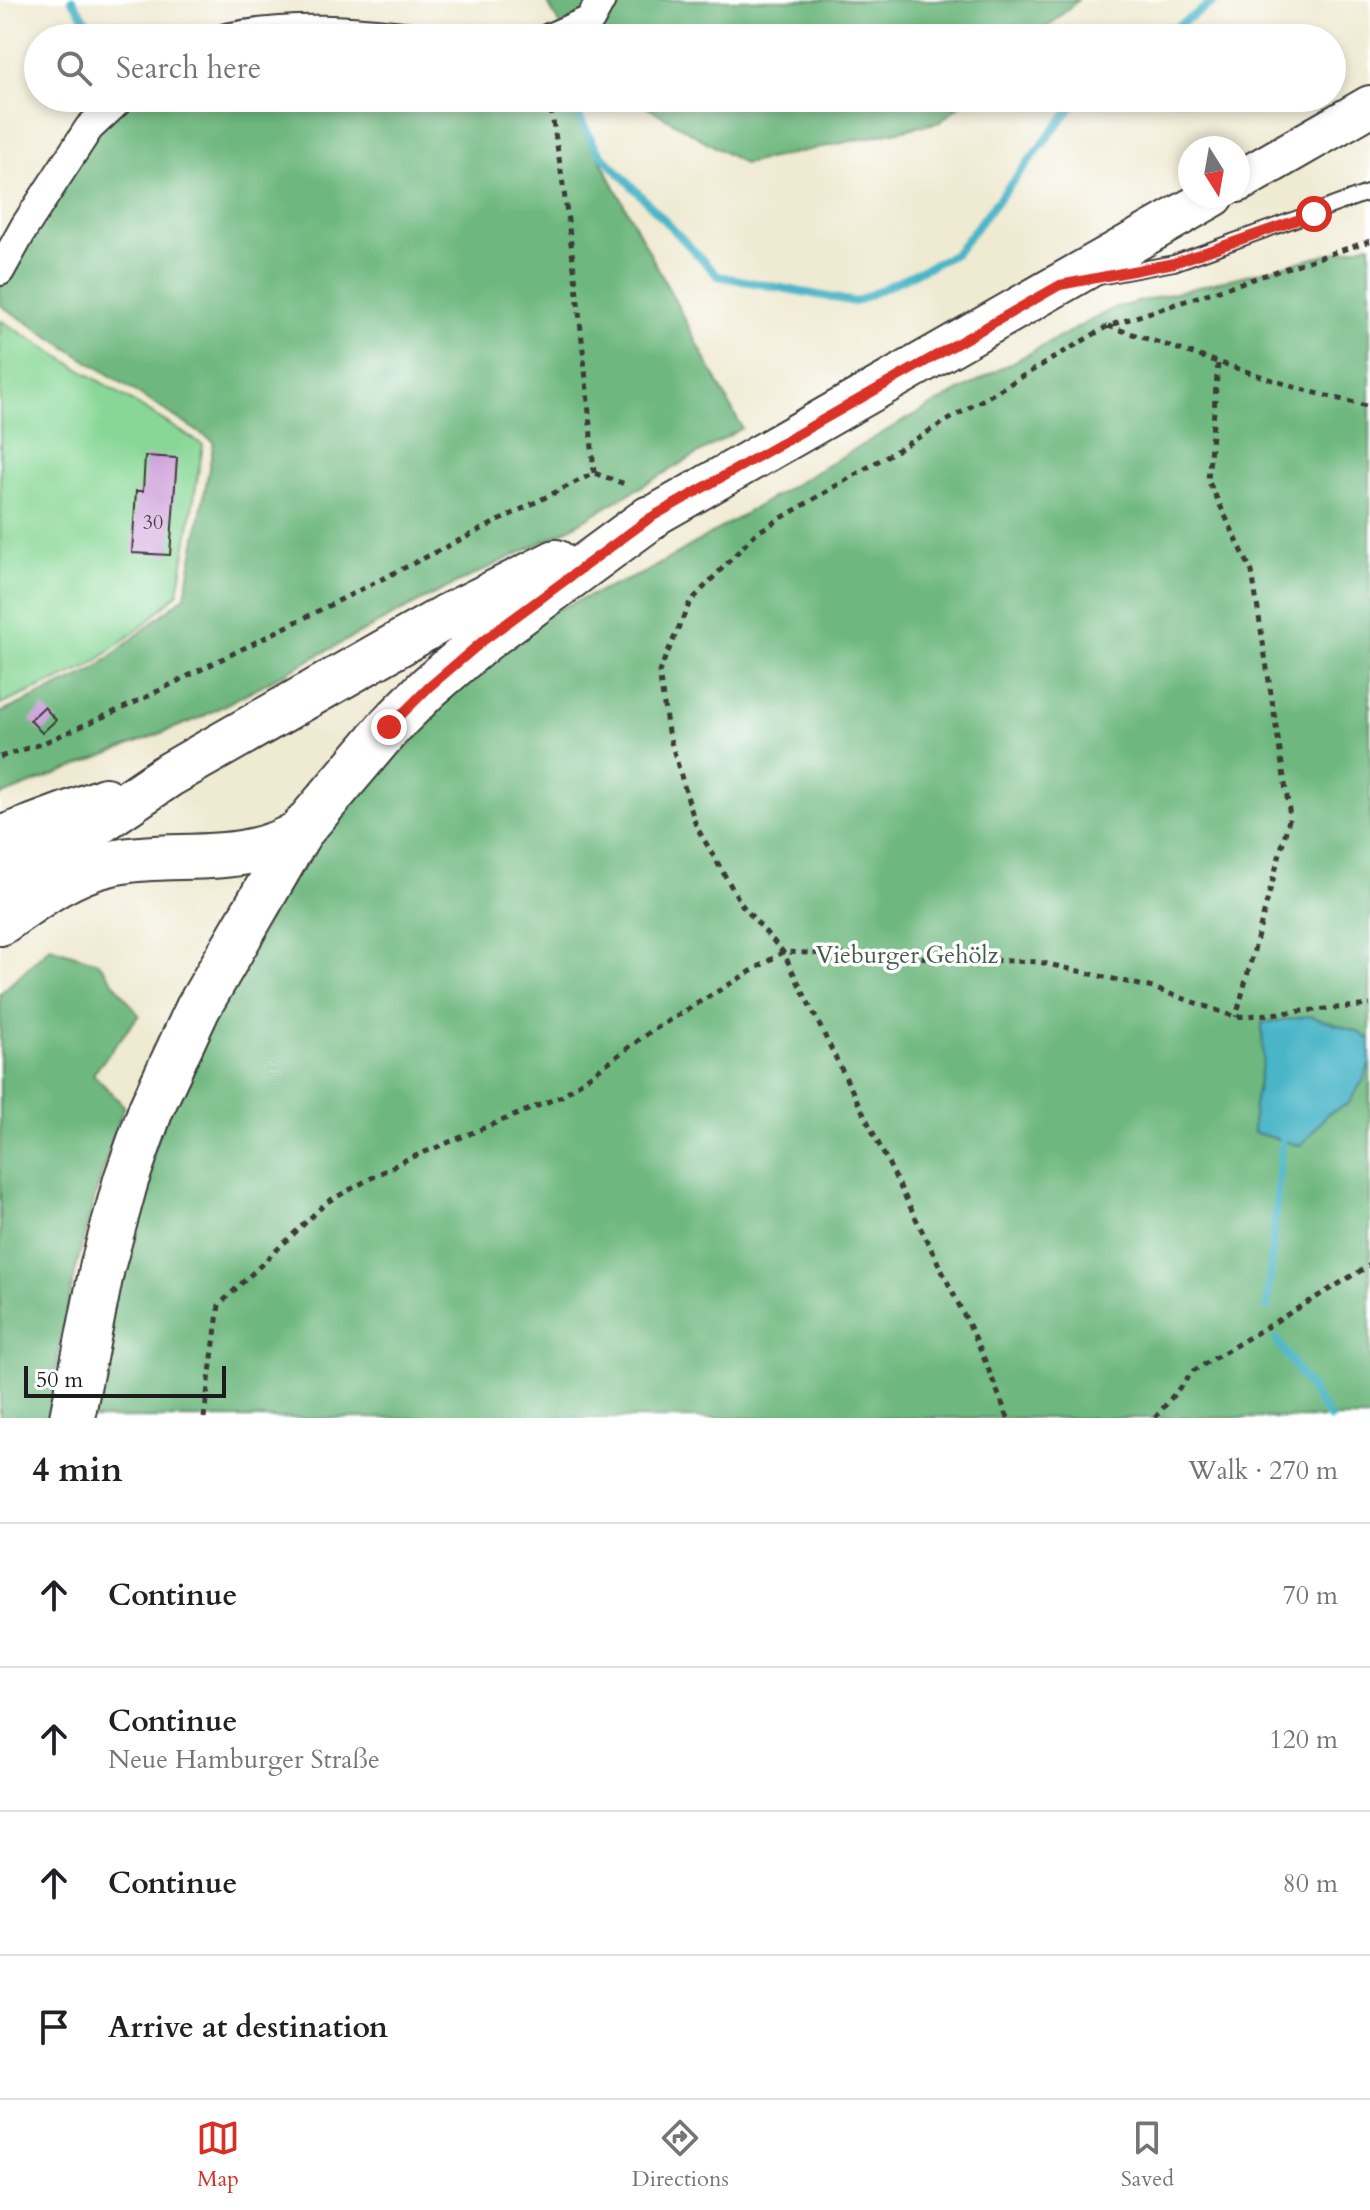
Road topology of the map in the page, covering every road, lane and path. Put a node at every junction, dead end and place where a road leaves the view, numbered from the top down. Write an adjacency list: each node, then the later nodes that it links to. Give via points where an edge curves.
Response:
1 (601, 0): 2 (street, via 590,20)
2 (581, 24)
3 (1370, 106): 6 (main road)
4 (106, 112): 10 (street, via 89,128)
5 (551, 112): 15 (path, via 582,329)
6 (1250, 175)
7 (1370, 192): 11 (lane, via 1174,263)
8 (1193, 208): 11 (main road)
9 (1370, 241): 12 (path)
10 (0, 271)
11 (1060, 285): 16 (main road)
12 (1108, 326): 13 (path); 23 (path, via 756,533 690,602 659,672 668,732 696,826 742,905)
13 (1218, 364): 14 (path); 25 (path, via 1208,480 1252,572 1290,816)
14 (1370, 407)
15 (594, 473): 16 (path); 17 (path, via 132,704 41,744)
16 (639, 502): 18 (main road, via 542,569 446,617); 19 (main road, via 429,687)
17 (2, 755)
18 (167, 776): 20 (main road); 21 (main road)
19 (300, 832): 22 (main road, via 250,852 124,861 89,869); 27 (main road, via 198,1008 151,1109 102,1268)
20 (0, 839)
21 (0, 889)
22 (0, 923)
23 (783, 952): 25 (path, via 1039,962 1153,988); 28 (path, via 650,1032 562,1096 403,1161 327,1202 219,1305); 29 (path, via 977,1341)
24 (1370, 1005): 25 (path)
25 (1236, 1017)
26 (1370, 1265): 30 (path, via 1193,1371)
27 (72, 1418)
28 (204, 1418)
29 (1008, 1418)
30 (1155, 1418)

